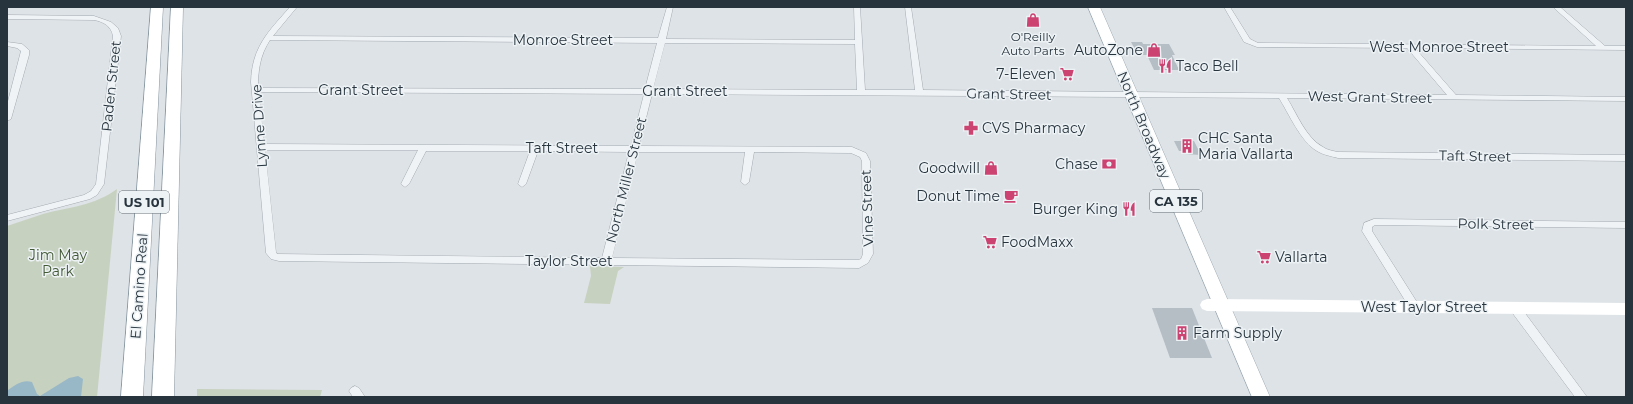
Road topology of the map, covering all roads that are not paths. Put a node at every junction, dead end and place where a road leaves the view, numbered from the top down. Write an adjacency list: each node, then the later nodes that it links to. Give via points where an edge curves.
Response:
1 (157, 7): 48 (highway, El Camino Real / US 101)
2 (177, 7): 49 (highway, El Camino Real / US 101)
3 (294, 7): 11 (street, Lynne Drive)
4 (670, 7): 12 (street, North Miller Street)
5 (857, 7): 13 (street)
6 (908, 7): 21 (street)
7 (1094, 7): 23 (main road, North Broadway / CA 135)
8 (1227, 7): 15 (street, West Monroe Street, via 1247,40 1253,44)
9 (1556, 7): 16 (street)
10 (7, 17): 39 (street, Paden Street, via 94,18 104,20 116,30 117,36 100,184 94,193 87,197)
11 (267, 38): 12 (street, Monroe Street); 18 (street, Lynne Drive, via 256,66)
12 (662, 40): 13 (street, Monroe Street); 19 (street, North Miller Street)
13 (859, 42): 20 (street)
14 (7, 44): 27 (street, via 19,46 25,50 26,55)
15 (1410, 47): 16 (street, West Monroe Street); 25 (street)
16 (1603, 48): 17 (street, West Monroe Street)
17 (1626, 48)
18 (255, 90): 19 (street, Grant Street); 29 (street, Lynne Drive)
19 (648, 91): 20 (street, Grant Street); 32 (street, North Miller Street)
20 (861, 92): 21 (street, Grant Street)
21 (919, 93): 22 (street, Grant Street)
22 (1114, 95): 23 (street, West Grant Street)
23 (1132, 95): 24 (street, West Grant Street); 44 (main road, North Broadway / CA 135)
24 (1282, 96): 25 (street, West Grant Street); 35 (street, Taft Street, via 1311,141 1325,152 1338,155)
25 (1454, 98): 26 (street, West Grant Street)
26 (1626, 99)
27 (9, 105): 28 (street)
28 (7, 119)
29 (260, 147): 30 (street, Taft Street); 41 (street, Lynne Drive, via 271,253)
30 (423, 148): 31 (street, Taft Street); 37 (street)
31 (535, 148): 32 (street, Taft Street); 38 (street)
32 (633, 149): 33 (street, Taft Street); 42 (street, North Miller Street)
33 (750, 150): 34 (street, Taft Street, via 852,150); 36 (street)
34 (863, 155): 43 (street, Vine Street, via 866,161 868,254)
35 (1626, 158)
36 (745, 182)
37 (405, 184)
38 (522, 184)
39 (7, 218)
40 (1626, 226): 45 (street, Polk Street, via 1374,222 1367,225 1367,231)
41 (274, 257): 42 (street, Taylor Street)
42 (606, 261): 43 (street, Taylor Street, via 858,264)
43 (865, 261)
44 (1214, 305): 45 (street, West Taylor Street); 50 (main road, North Broadway / CA 135)
45 (1415, 307): 46 (street, West Taylor Street)
46 (1515, 308): 47 (street, West Taylor Street); 51 (street)
47 (1626, 309)
48 (132, 397)
49 (164, 397)
50 (1261, 397)
51 (1581, 397)

